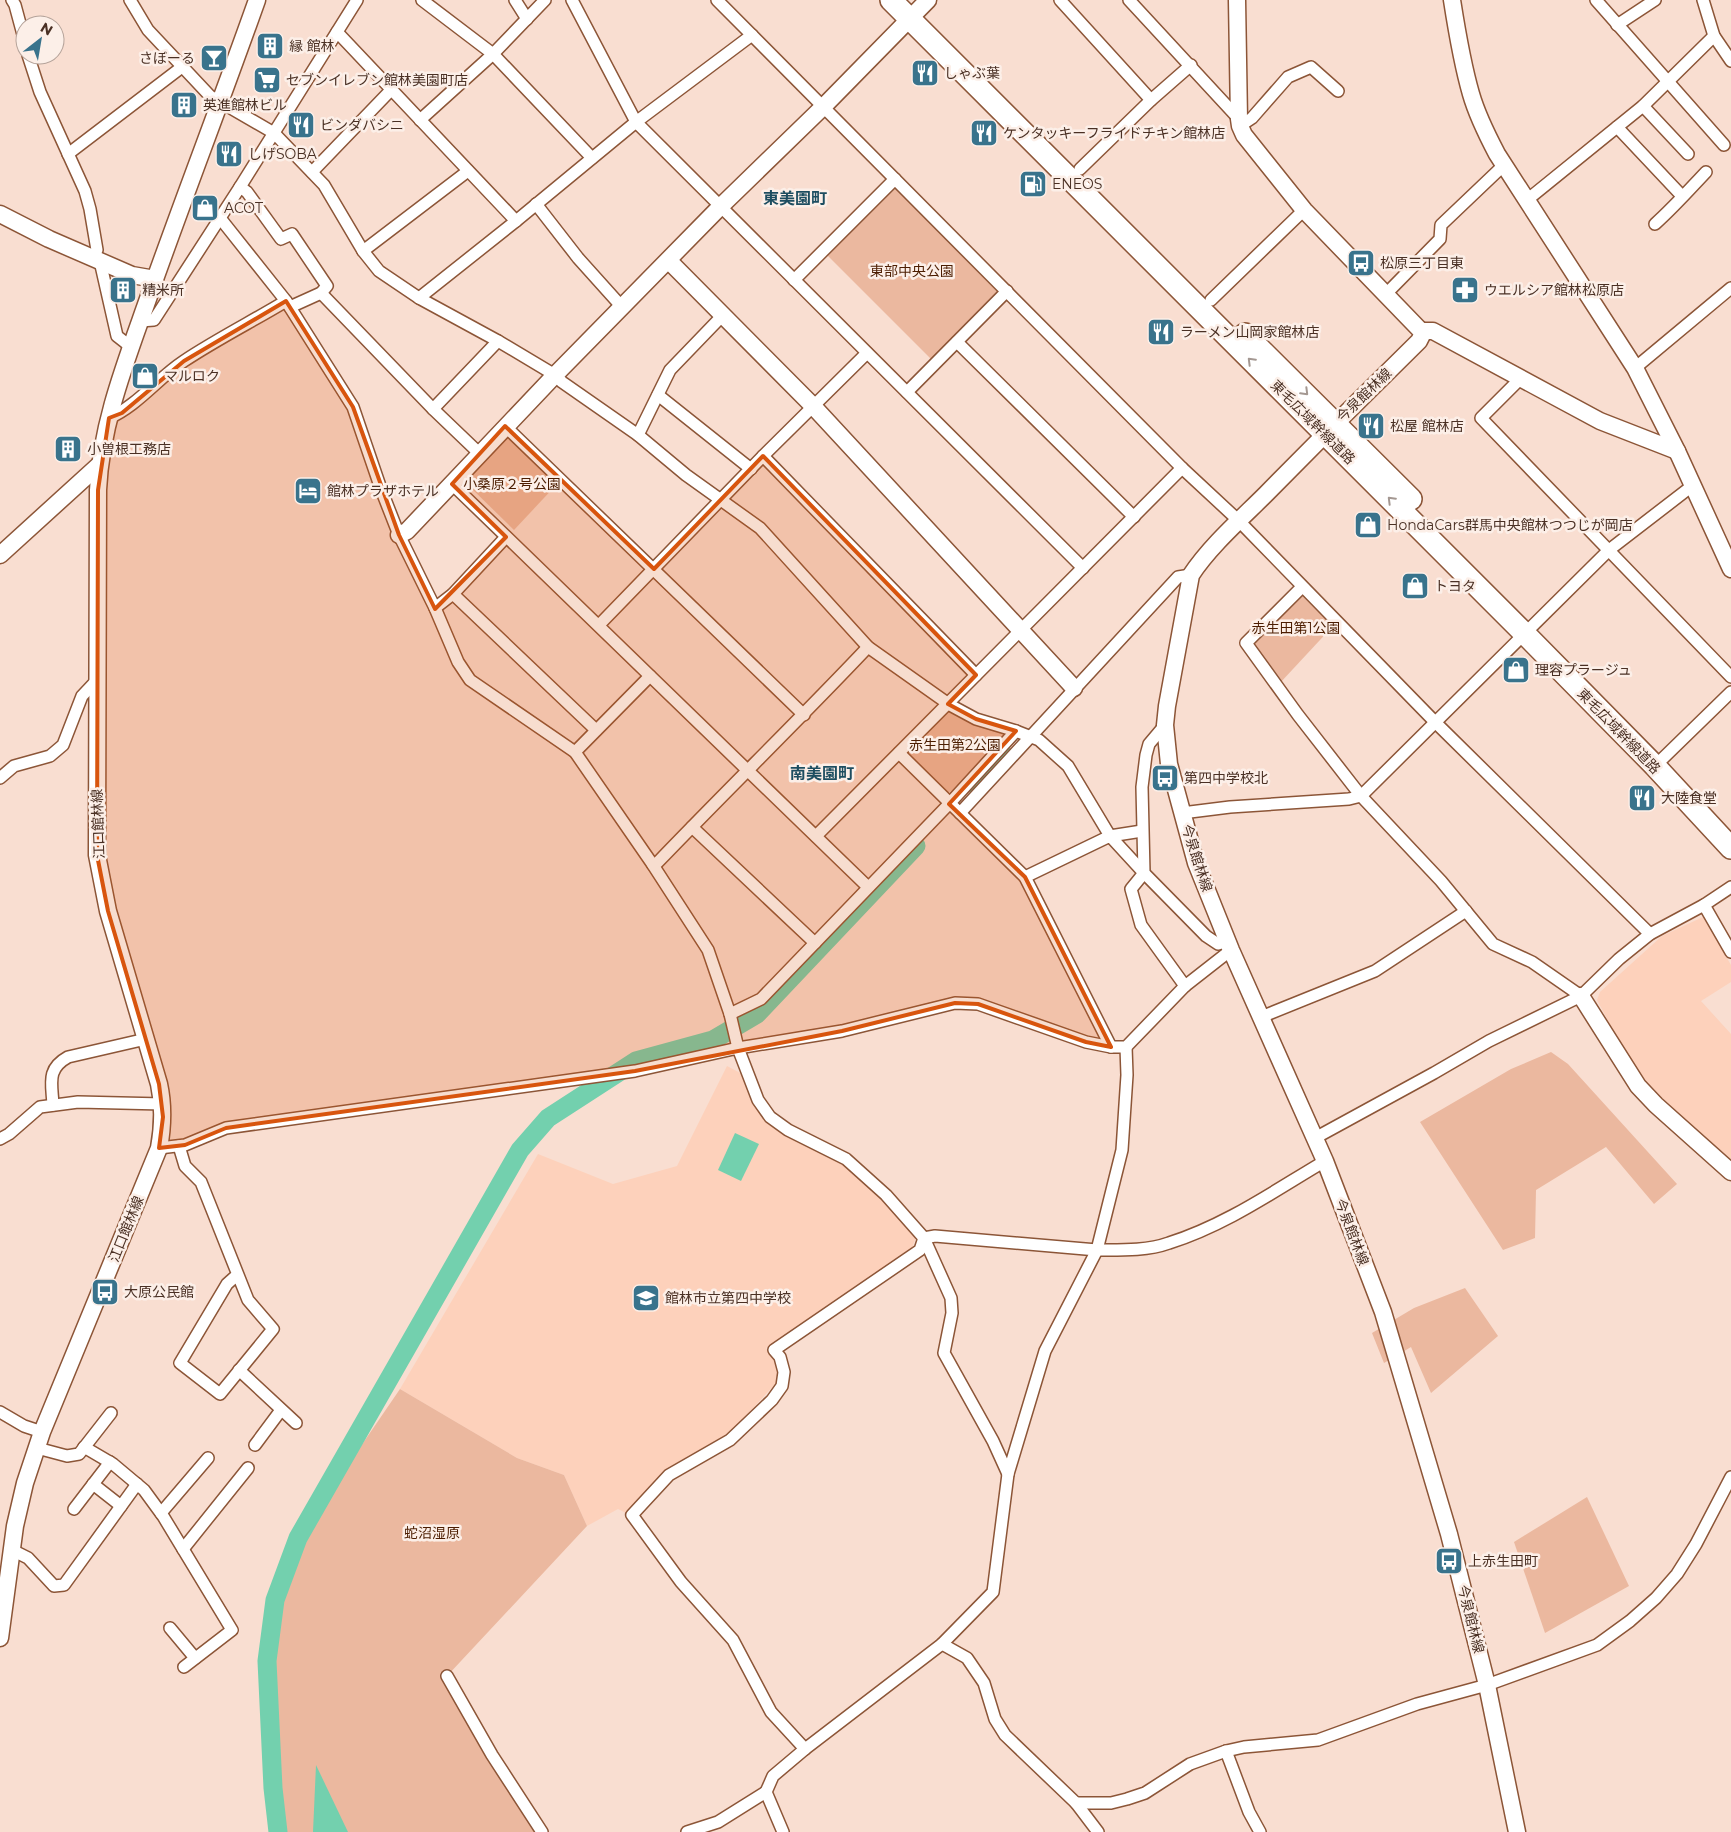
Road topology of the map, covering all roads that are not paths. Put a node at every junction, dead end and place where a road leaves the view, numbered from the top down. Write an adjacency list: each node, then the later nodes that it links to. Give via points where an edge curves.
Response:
1 (12, 0): 19 (street)
2 (130, 0): 29 (street, via 148,30)
3 (257, 0): 34 (main road, 江口館林線)
4 (357, 0): 22 (street)
5 (422, 0): 25 (street)
6 (515, 0): 20 (street)
7 (545, 0): 20 (street)
8 (717, 0): 23 (street)
9 (891, 0): 18 (highway, 東毛広域幹線道路)
10 (1060, 0): 33 (street)
11 (1129, 0): 28 (street)
12 (1237, 0): 39 (main road)
13 (1452, 0): 46 (main road, via 1471,95)
14 (1596, 0): 21 (street)
15 (1655, 0): 21 (street)
16 (1703, 0): 24 (street)
17 (573, 1): 38 (street)
18 (917, 7): 35 (main road); 47 (highway, 東毛広域幹線道路); 91 (highway, 東毛広域幹線道路, one-way to 18)
19 (18, 15)
20 (527, 19): 25 (street)
21 (1617, 25): 30 (street)
22 (337, 32): 31 (street); 41 (street)
23 (752, 35): 35 (street); 38 (street)
24 (1714, 36): 26 (street); 30 (street)
25 (492, 54): 37 (street); 45 (street)
26 (1731, 61)
27 (31, 65): 43 (street)
28 (1191, 65): 33 (street); 39 (street)
29 (182, 67): 34 (street); 43 (street)
30 (1669, 81): 36 (street); 42 (street)
31 (391, 90): 37 (street); 49 (street)
32 (1338, 91): 39 (street, via 1311,67 1288,78 1252,118)
33 (1151, 100): 47 (street)
34 (220, 103): 41 (street); 65 (main road, 江口館林線)
35 (824, 106): 51 (street); 56 (main road)
36 (1643, 106): 40 (street); 44 (street)
37 (420, 120): 48 (street)
38 (636, 122): 45 (street); 56 (street)
39 (1240, 122): 57 (main road, via 1244,135)
40 (1617, 127): 53 (street); 54 (street)
41 (274, 133): 49 (street); 52 (street)
42 (1724, 145)
43 (68, 154): 63 (street, via 85,191)
44 (1688, 154)
45 (592, 158): 55 (street)
46 (1504, 165): 54 (main road); 70 (street, via 1441,225 1440,239)
47 (1080, 169): 72 (highway, 東毛広域幹線道路)
48 (468, 171): 60 (street); 62 (street)
49 (312, 172): 62 (street, via 324,185)
50 (1706, 172): 53 (street)
51 (896, 179): 66 (street); 68 (street)
52 (240, 187): 59 (street); 69 (street, via 281,239 292,234 327,286)
53 (1682, 196): 61 (street)
54 (1527, 200): 82 (main road)
55 (536, 204): 60 (street); 74 (street)
56 (720, 207): 64 (main road); 66 (street)
57 (1304, 210): 70 (main road); 72 (street)
58 (5, 216): 63 (main road, via 29,221)
59 (220, 218): 73 (street); 76 (street, via 154,320)
60 (516, 222): 71 (street)
61 (1654, 224)
62 (363, 252): 71 (street, via 379,271)
63 (98, 255): 65 (main road, via 135,266); 80 (street, via 117,336)
64 (669, 261): 74 (main road); 75 (main road)
65 (155, 279): 76 (main road, 江口館林線)
66 (794, 280): 81 (street)
67 (1731, 288): 82 (street)
68 (1007, 291): 79 (street); 97 (street)
69 (321, 293): 73 (street); 88 (street)
70 (1385, 295): 77 (main road)
71 (419, 298): 78 (street)
72 (1211, 300): 91 (highway, 東毛広域幹線道路, one-way to 91)
73 (288, 304): 89 (street, via 184,361 122,413); 104 (street, via 353,407)
74 (622, 307): 83 (main road)
75 (723, 315): 86 (street, via 670,370); 87 (main road)
76 (140, 321): 80 (main road, 江口館林線)
77 (1421, 331): 84 (main road, via 1433,331); 91 (main road, 今泉館林線, via 1419,341)
78 (498, 341): 83 (street); 88 (street)
79 (957, 342): 85 (street); 102 (street)
80 (131, 347): 89 (main road, 江口館林線)
81 (867, 353): 85 (street); 87 (street)
82 (1635, 368): 93 (main road)
83 (555, 375): 90 (main road); 92 (street)
84 (1521, 378): 93 (main road, via 1600,421); 106 (street, via 1480,418)
85 (907, 392): 108 (street)
86 (658, 395): 92 (street); 98 (street)
87 (812, 406): 95 (street); 117 (main road)
88 (433, 409): 94 (street)
89 (109, 418): 96 (main road, 江口館林線)
90 (506, 426): 94 (main road); 109 (street)
91 (1330, 428): 103 (main road, 今泉館林線); 116 (highway, 東毛広域幹線道路)
92 (638, 434): 101 (street)
93 (1677, 451): 100 (main road)
94 (480, 454): 99 (main road)
95 (763, 456): 98 (street); 119 (street)
96 (99, 464): 107 (main road); 122 (main road, 江口館林線)
97 (1182, 468): 102 (street); 103 (street)
98 (751, 469): 101 (street)
99 (452, 484): 104 (main road, via 407,531); 105 (street)
100 (1692, 486): 106 (street); 110 (main road)
101 (720, 500): 109 (street); 118 (street, via 760,528)
102 (1134, 517): 108 (street)
103 (1239, 522): 111 (main road, 今泉館林線); 112 (street)
104 (399, 535): 114 (street)
105 (506, 537): 113 (street); 115 (street)
106 (1609, 550): 116 (street); 121 (street)
107 (0, 555)
108 (1083, 568): 117 (street)
109 (654, 569): 115 (street); 126 (street)
110 (1731, 569)
111 (1191, 575): 123 (street, via 1178,577); 128 (main road, 今泉館林線)
112 (1302, 587): 127 (street); 137 (street, via 1246,642)
113 (453, 594): 114 (street); 129 (street)
114 (435, 608): 132 (street, via 458,662 470,680)
115 (598, 625): 120 (street)
116 (1530, 629): 127 (street); 134 (highway, 東毛広域幹線道路)
117 (1022, 630): 119 (street); 123 (main road)
118 (868, 647): 125 (street); 126 (street)
119 (976, 675): 125 (street)
120 (650, 676): 129 (street); 135 (street)
121 (1731, 677)
122 (98, 679): 136 (street, via 82,696 63,745 50,756 14,766); 162 (main road, 江口館林線, via 97,855 108,912)
123 (1074, 688): 131 (street)
124 (1731, 692): 134 (street)
125 (948, 704): 130 (street, via 976,719); 133 (street)
126 (804, 715): 135 (street)
127 (1436, 723): 137 (street); 154 (street)
128 (1165, 725): 140 (main road, 今泉館林線, via 1169,764); 143 (street, via 1149,744 1146,755)
129 (596, 730): 132 (street)
130 (1016, 731): 131 (street); 138 (street)
131 (1029, 737): 139 (street); 145 (street, via 1038,740 1068,766)
132 (575, 752): 147 (street)
133 (899, 753): 138 (street); 144 (street)
134 (1660, 762): 142 (highway, 東毛広域幹線道路); 146 (highway, 東毛広域幹線道路)
135 (748, 769): 141 (street); 144 (street)
136 (0, 778)
137 (1361, 796): 140 (street); 153 (street)
138 (949, 804): 139 (street); 150 (street)
139 (960, 813): 149 (street)
140 (1182, 813): 156 (main road, 今泉館林線, via 1196,863)
141 (692, 826): 147 (street); 155 (street)
142 (1731, 829)
143 (1142, 831): 145 (street); 148 (street)
144 (816, 836): 150 (street)
145 (1110, 836): 148 (street); 149 (street)
146 (1731, 848)
147 (653, 865): 160 (street, via 708,950)
148 (1144, 873): 156 (street, via 1206,936 1218,944); 158 (street, via 1131,889 1141,925)
149 (1025, 877): 163 (street)
150 (868, 887): 155 (street)
151 (1731, 887): 152 (street)
152 (1704, 905): 154 (street); 157 (street)
153 (1466, 911): 159 (street, via 1493,944 1532,962); 161 (street, via 1375,971)
154 (1650, 934): 159 (street)
155 (814, 943): 160 (street, via 761,999)
156 (1229, 945): 158 (street); 161 (main road, 今泉館林線)
157 (1731, 952)
158 (1185, 986): 164 (street)
159 (1580, 996): 168 (street, via 1489,1041); 173 (main road, via 1638,1086)
160 (730, 1014): 165 (street)
161 (1261, 1018): 168 (main road, 今泉館林線)
162 (146, 1039): 166 (main road, 江口館林線); 167 (street, via 60,1061 52,1075)
163 (1111, 1046): 164 (street); 165 (street, via 1086,1042 978,1004 955,1003 842,1030)
164 (1126, 1047): 175 (street, via 1122,1150)
165 (738, 1048): 170 (street, via 635,1071 226,1128); 174 (street, via 758,1100 770,1116 788,1130 846,1159 886,1195)
166 (163, 1104): 167 (street, via 78,1102); 171 (main road, 江口館林線)
167 (53, 1106): 169 (street, via 40,1107)
168 (1315, 1138): 172 (main road, 今泉館林線)
169 (0, 1139)
170 (179, 1146): 171 (street); 176 (street, via 185,1166 201,1182)
171 (159, 1148): 182 (main road, 江口館林線)
172 (1325, 1161): 175 (street, via 1234,1216 1168,1244); 204 (main road, 今泉館林線, via 1383,1312 1449,1534)
173 (1731, 1172)
174 (924, 1238): 175 (street, via 935,1236); 189 (street, via 951,1298 952,1313 944,1353); 205 (street, via 920,1250 774,1350 780,1357 784,1372 782,1386 772,1400 730,1440 669,1475 632,1515 681,1582 733,1640 771,1712)
175 (1097, 1250): 189 (street, via 1045,1351)
176 (237, 1275): 177 (street, via 248,1300 273,1329); 177 (street, via 227,1284 180,1363 220,1394)
177 (239, 1370): 178 (street)
178 (281, 1410): 181 (street); 183 (street)
179 (0, 1412): 182 (street)
180 (111, 1413): 185 (street)
181 (296, 1423)
182 (42, 1432): 184 (main road, 江口館林線)
183 (255, 1445)
184 (37, 1448): 185 (street, via 67,1456 79,1454); 197 (main road, 江口館林線, via 21,1499)
185 (84, 1448): 187 (street)
186 (208, 1458): 195 (street)
187 (110, 1462): 191 (street); 192 (street)
188 (248, 1468): 196 (street)
189 (1008, 1474): 200 (street, via 992,1592)
190 (1731, 1477): 204 (street, via 1677,1574 1630,1621 1597,1645)
191 (93, 1484): 193 (street); 194 (street)
192 (137, 1484): 193 (street); 195 (street)
193 (121, 1506): 197 (street, via 64,1585 54,1586 28,1558)
194 (74, 1509)
195 (161, 1513): 196 (street)
196 (183, 1549): 201 (street, via 232,1630)
197 (12, 1550): 199 (main road, 江口館林線)
198 (170, 1628): 201 (street)
199 (0, 1638)
200 (942, 1644): 205 (street); 208 (street, via 967,1658 984,1683 995,1719 1005,1735)
201 (195, 1658): 202 (street)
202 (184, 1666)
203 (447, 1676): 209 (street, via 492,1755)
204 (1487, 1685): 206 (street, via 1417,1704 1318,1740); 214 (main road, 今泉館林線)
205 (805, 1749): 207 (street, via 773,1776)
206 (1226, 1751): 208 (street, via 1190,1764 1145,1793 1111,1803); 213 (street, via 1248,1812)
207 (766, 1792): 210 (street, via 718,1822); 211 (street)
208 (1076, 1803): 212 (street)
209 (542, 1832)
210 (687, 1832)
211 (783, 1832)
212 (1098, 1832)
213 (1260, 1832)
214 (1517, 1832)

